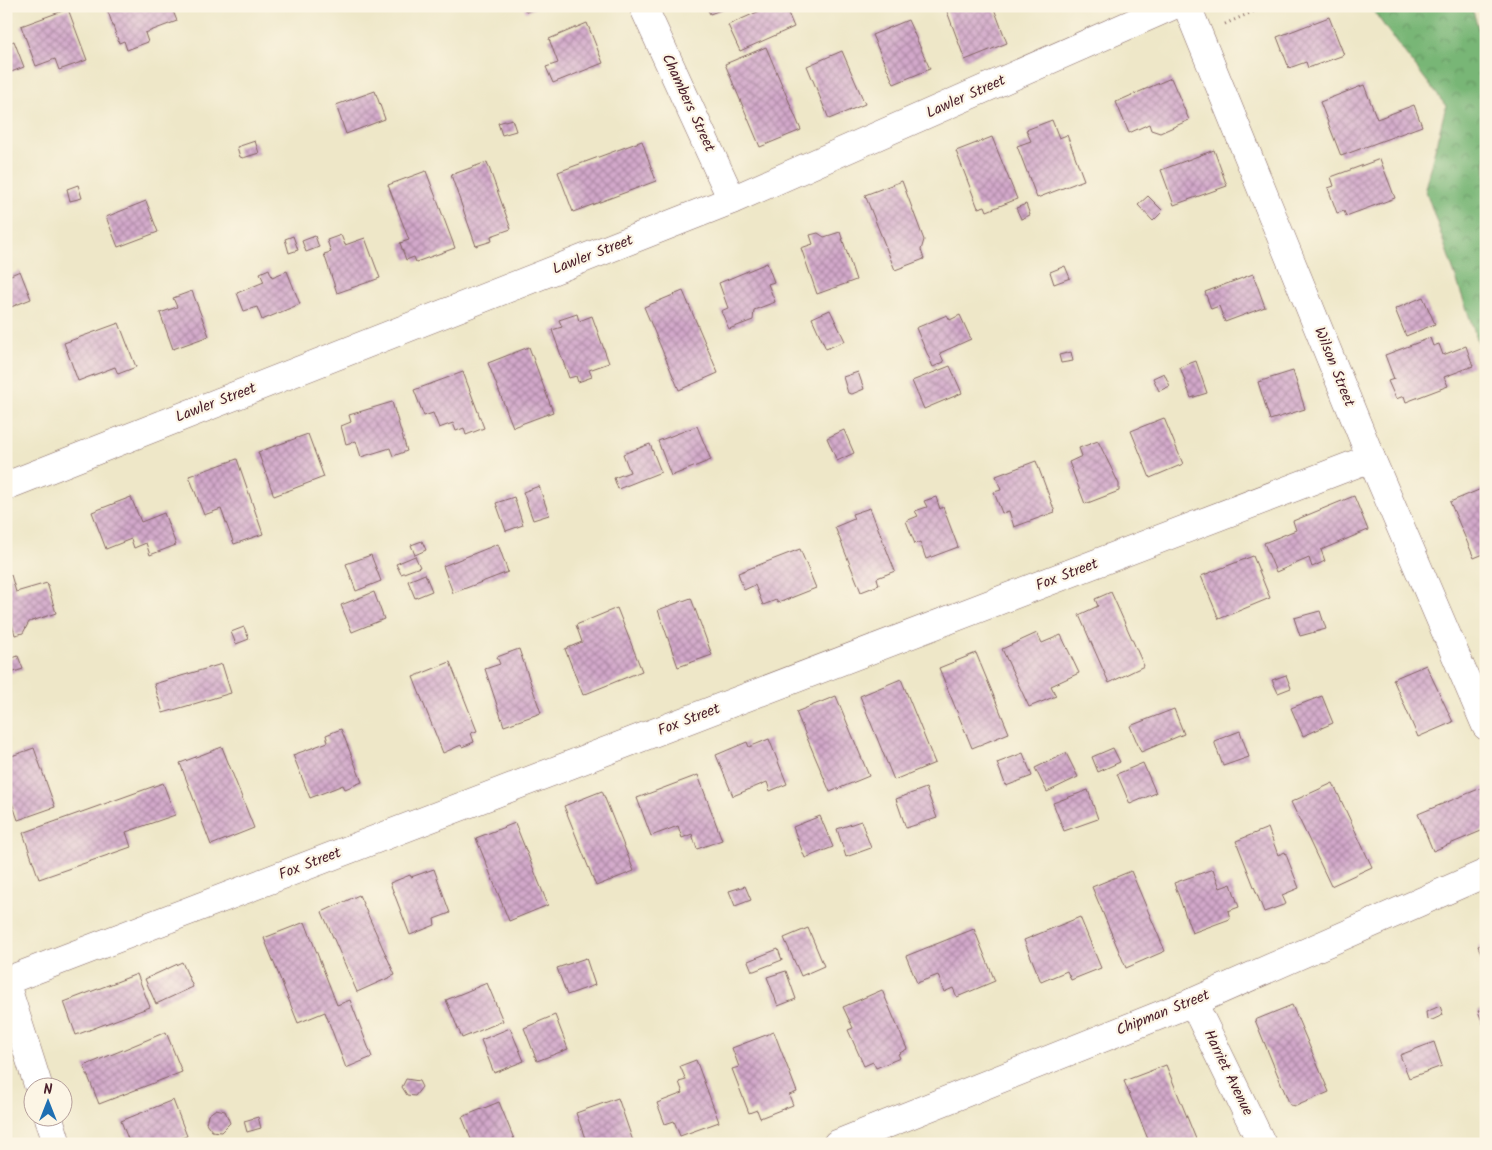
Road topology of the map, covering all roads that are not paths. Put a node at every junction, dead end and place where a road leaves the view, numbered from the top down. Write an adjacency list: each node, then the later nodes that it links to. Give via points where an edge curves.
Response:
1 (643, 6): 4 (street, Chambers Street)
2 (1172, 6): 4 (street, Lawler Street)
3 (1187, 6): 5 (street, Wilson Street)
4 (732, 200): 6 (street, Lawler Street)
5 (1371, 458): 7 (street, Wilson Street); 9 (street, Fox Street)
6 (6, 486)
7 (1486, 726)
8 (1486, 873): 10 (street, Chipman Street)
9 (6, 982): 11 (street)
10 (1193, 1002): 14 (street, Chipman Street); 15 (street, Harriet Avenue)
11 (36, 1078)
12 (52, 1128): 13 (street)
13 (57, 1144)
14 (837, 1144)
15 (1262, 1144)

